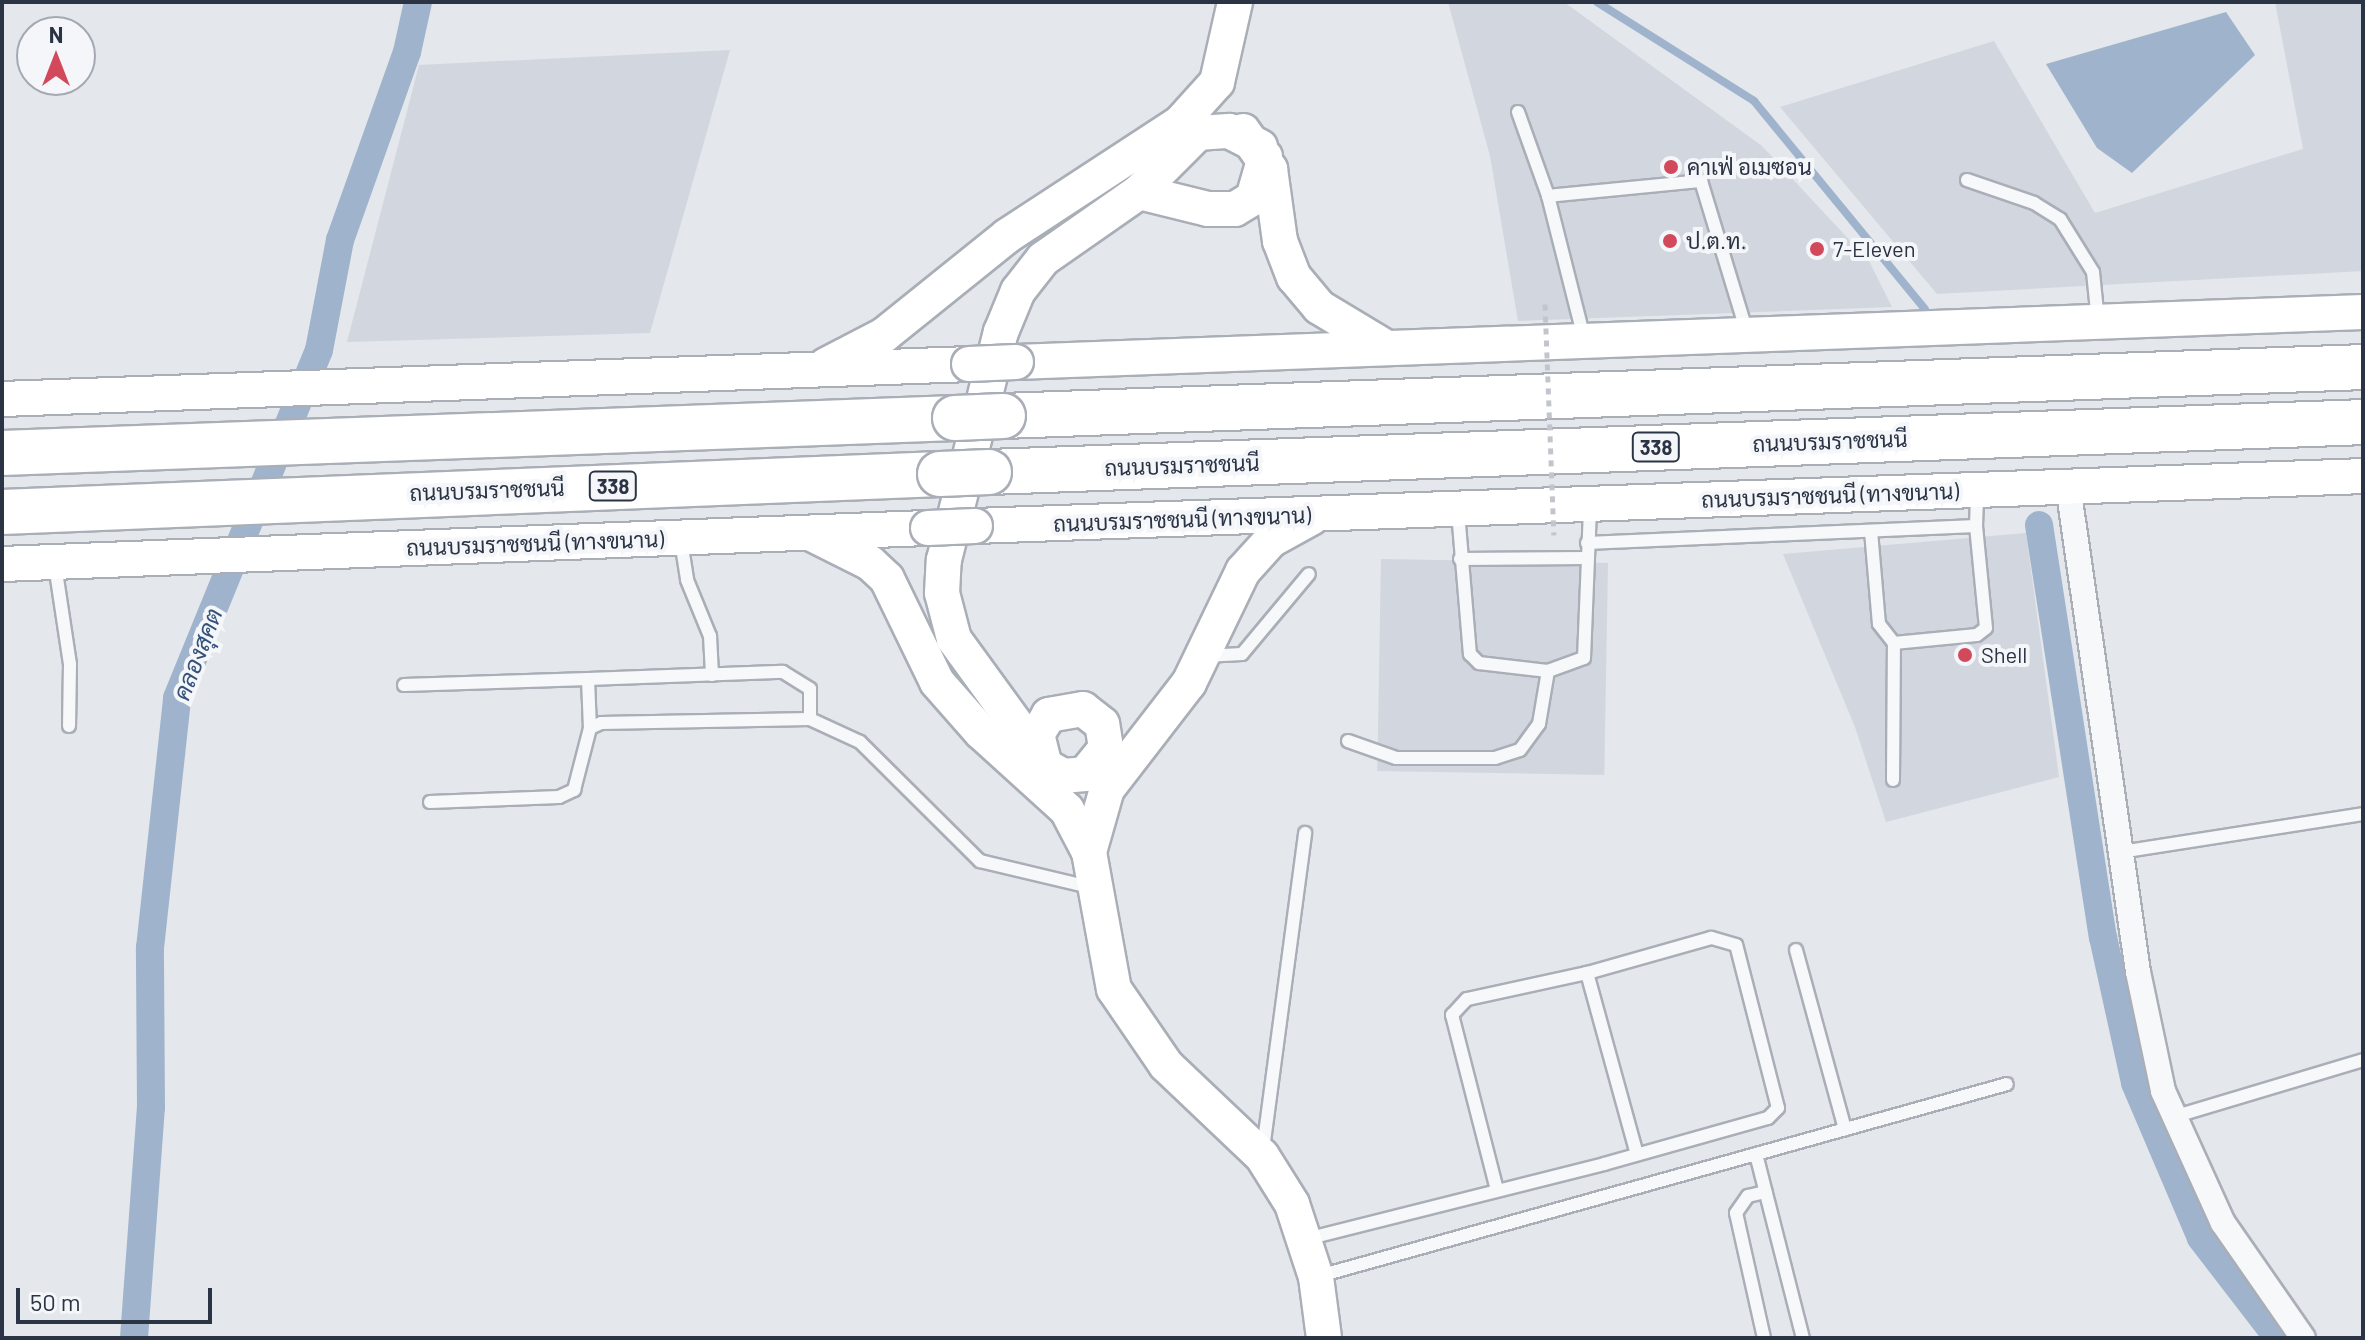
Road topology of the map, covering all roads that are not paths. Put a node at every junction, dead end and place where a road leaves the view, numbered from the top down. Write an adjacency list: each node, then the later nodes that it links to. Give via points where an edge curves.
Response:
1 (1235, 2): 2 (main road)
2 (1217, 82): 4 (main road); 5 (main road)
3 (1518, 112): 8 (lane)
4 (1162, 136): 5 (main road, via 1212,118); 16 (main road, via 1007,236 893,329)
5 (1256, 144): 7 (main road, via 1229,131 1198,133); 7 (main road, via 1253,198 1235,209 1208,209); 13 (main road, via 1294,277 1319,307)
6 (1967, 180): 10 (lane, via 2034,203 2060,219 2093,272)
7 (1139, 192): 51 (main road, via 1058,245 1018,291 1001,332 944,560 942,593 954,639)
8 (1548, 196): 11 (lane, via 1701,181); 12 (lane)
9 (2363, 312): 10 (main road)
10 (2098, 322): 11 (main road)
11 (1748, 335): 12 (main road)
12 (1585, 341): 13 (main road)
13 (1387, 348): 16 (main road, bridge)
14 (2363, 353): 17 (highway)
15 (2363, 367): 17 (highway)
16 (816, 370): 18 (main road)
17 (2217, 373): 20 (highway, bridge)
18 (2, 399)
19 (2363, 422): 26 (highway, ถนนบรมราชชนนี / 338, bridge)
20 (2, 453)
21 (2363, 476): 22 (main road, ถนนบรมราชชนนี (ทางขนาน))
22 (2068, 486): 23 (main road, ถนนบรมราชชนนี (ทางขนาน)); 58 (street)
23 (1977, 490): 24 (main road, ถนนบรมราชชนนี (ทางขนาน)); 28 (lane)
24 (1591, 504): 25 (main road, ถนนบรมราชชนนี (ทางขนาน)); 32 (lane)
25 (1458, 509): 27 (main road, ถนนบรมราชชนนี (ทางขนาน)); 34 (lane)
26 (2, 512)
27 (1322, 514): 30 (main road, ถนนบรมราชชนนี (ทางขนาน), bridge); 39 (main road, via 1286,529 1257,553)
28 (1976, 526): 29 (lane); 38 (lane, via 1986,628 1977,635)
29 (1871, 531): 32 (lane); 38 (lane, via 1879,624)
30 (810, 533): 31 (main road, ถนนบรมราชชนนี (ทางขนาน)); 47 (main road, via 870,563 887,579 937,682)
31 (680, 538): 35 (main road, ถนนบรมราชชนนี (ทางขนาน)); 41 (lane, via 687,580 710,636)
32 (1587, 543): 33 (lane)
33 (1586, 558): 34 (lane); 40 (lane, via 1584,658)
34 (1460, 559): 40 (lane, via 1470,654 1479,663)
35 (55, 562): 36 (main road, ถนนบรมราชชนนี (ทางขนาน)); 45 (lane, via 70,664)
36 (2, 564)
37 (1309, 574): 39 (lane, via 1242,654)
38 (1894, 643): 52 (lane)
39 (1205, 656): 48 (main road)
40 (1548, 671): 49 (lane, via 1539,724 1520,750 1495,758 1396,758)
41 (712, 675): 42 (lane); 44 (lane, via 799,677 810,689)
42 (588, 679): 43 (lane); 46 (lane)
43 (404, 685)
44 (810, 719): 46 (lane); 59 (lane, via 860,742 980,861)
45 (69, 726)
46 (590, 728): 53 (lane, via 574,790 559,797)
47 (981, 732): 51 (main road); 54 (main road)
48 (1143, 739): 50 (main road); 57 (main road, via 1107,789)
49 (1348, 741)
50 (1102, 759): 51 (main road, via 1074,776); 51 (main road, via 1102,724 1071,707 1042,724)
51 (1042, 760): 54 (main road)
52 (1893, 780)
53 (430, 802)
54 (1067, 810): 57 (main road)
55 (2363, 814): 58 (lane)
56 (1305, 833): 68 (lane)
57 (1089, 852): 59 (main road)
58 (2121, 852): 64 (street, via 2148,1031)
59 (1096, 888): 68 (main road, via 1114,989 1135,1027)
60 (1796, 950): 65 (lane)
61 (1587, 973): 66 (lane); 66 (lane, via 1726,938 1736,945 1779,1091 1778,1108 1768,1118); 69 (lane, via 1455,1005 1457,1037)
62 (2363, 1060): 64 (lane)
63 (2007, 1084): 65 (lane)
64 (2173, 1117): 76 (street, via 2223,1223)
65 (1845, 1129): 67 (lane)
66 (1637, 1154): 69 (lane)
67 (1756, 1154): 70 (lane); 72 (lane)
68 (1262, 1156): 71 (main road)
69 (1497, 1190): 71 (lane)
70 (1766, 1192): 74 (lane, via 1748,1196 1736,1213); 75 (lane)
71 (1306, 1239): 72 (main road)
72 (1316, 1277): 73 (main road)
73 (1324, 1338)
74 (1764, 1338)
75 (1803, 1338)
76 (2303, 1338)

